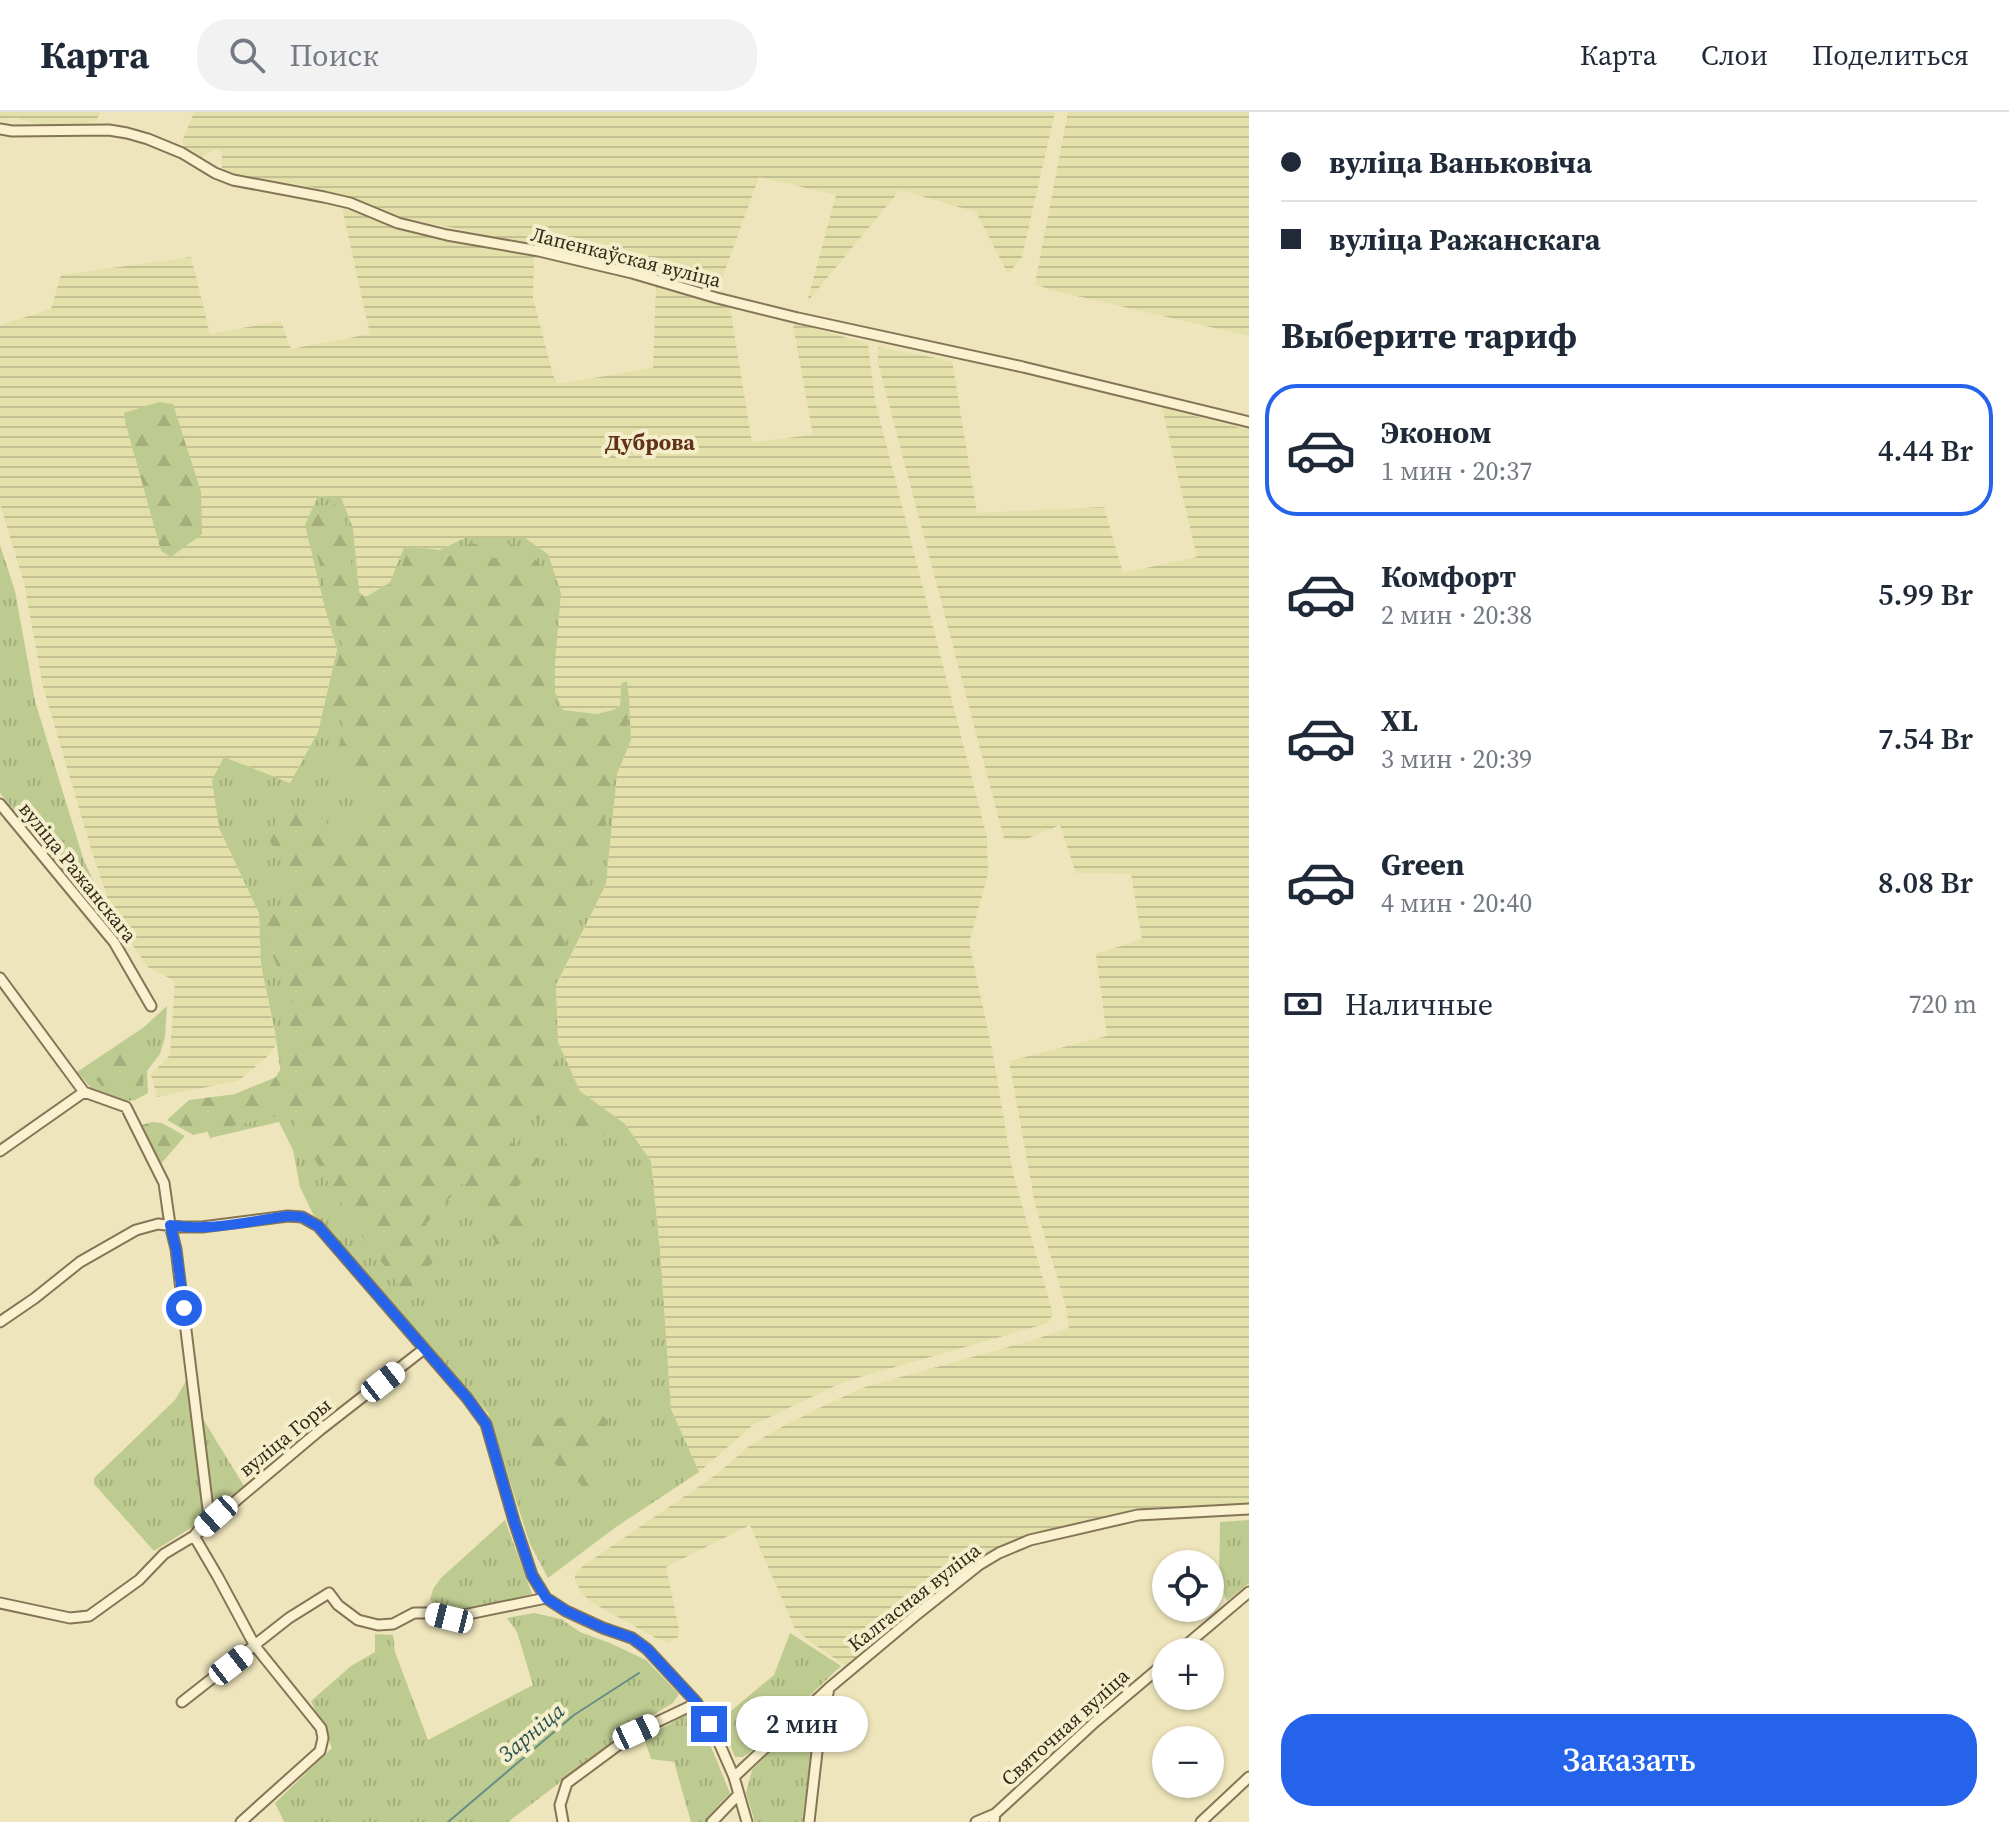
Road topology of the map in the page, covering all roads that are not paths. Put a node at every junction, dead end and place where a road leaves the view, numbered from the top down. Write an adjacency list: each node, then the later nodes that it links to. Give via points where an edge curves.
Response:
1 (0, 129): 2 (street, Лапенкаўская вуліца, via 127,133 182,153 233,180 350,203 398,223 539,251 798,318)
2 (1249, 422)
3 (0, 804): 4 (street, вуліца Ражанскага)
4 (9, 815): 5 (street); 7 (street, вуліца Ражанскага, via 114,942)
5 (0, 822)
6 (0, 978): 8 (street)
7 (151, 1006)
8 (84, 1092): 9 (street); 10 (street, via 126,1107 164,1183)
9 (0, 1151)
10 (170, 1225): 11 (street, via 136,1230 80,1262); 12 (street, via 302,1217 318,1226); 14 (street, via 209,1517)
11 (0, 1322)
12 (424, 1349): 14 (street, вуліца Горы); 16 (street, via 486,1424 532,1575)
13 (1249, 1509): 21 (street, Калгасная вуліца, via 1138,1515 1030,1540 999,1553)
14 (194, 1536): 17 (street, вуліца Горы, via 89,1616 70,1618); 19 (street)
15 (1249, 1592): 18 (street)
16 (546, 1598): 19 (street, via 449,1618 414,1613 378,1625 358,1620 329,1593); 23 (street, via 590,1623 632,1638)
17 (0, 1603)
18 (1195, 1638)
19 (255, 1646): 22 (street); 28 (street, via 321,1728 323,1738 320,1751)
20 (1152, 1674): 27 (street, Святочная вуліца)
21 (829, 1688): 24 (street, Калгасная вуліца); 32 (street)
22 (182, 1702)
23 (697, 1703): 24 (street); 29 (street, via 636,1732 567,1783 560,1805)
24 (734, 1777): 26 (street)
25 (1249, 1777): 34 (street)
26 (739, 1794): 30 (street); 31 (street)
27 (994, 1818): 33 (street, Святочная вуліца)
28 (241, 1822)
29 (563, 1822)
30 (712, 1822)
31 (747, 1822)
32 (809, 1822)
33 (976, 1822)
34 (1201, 1822)

